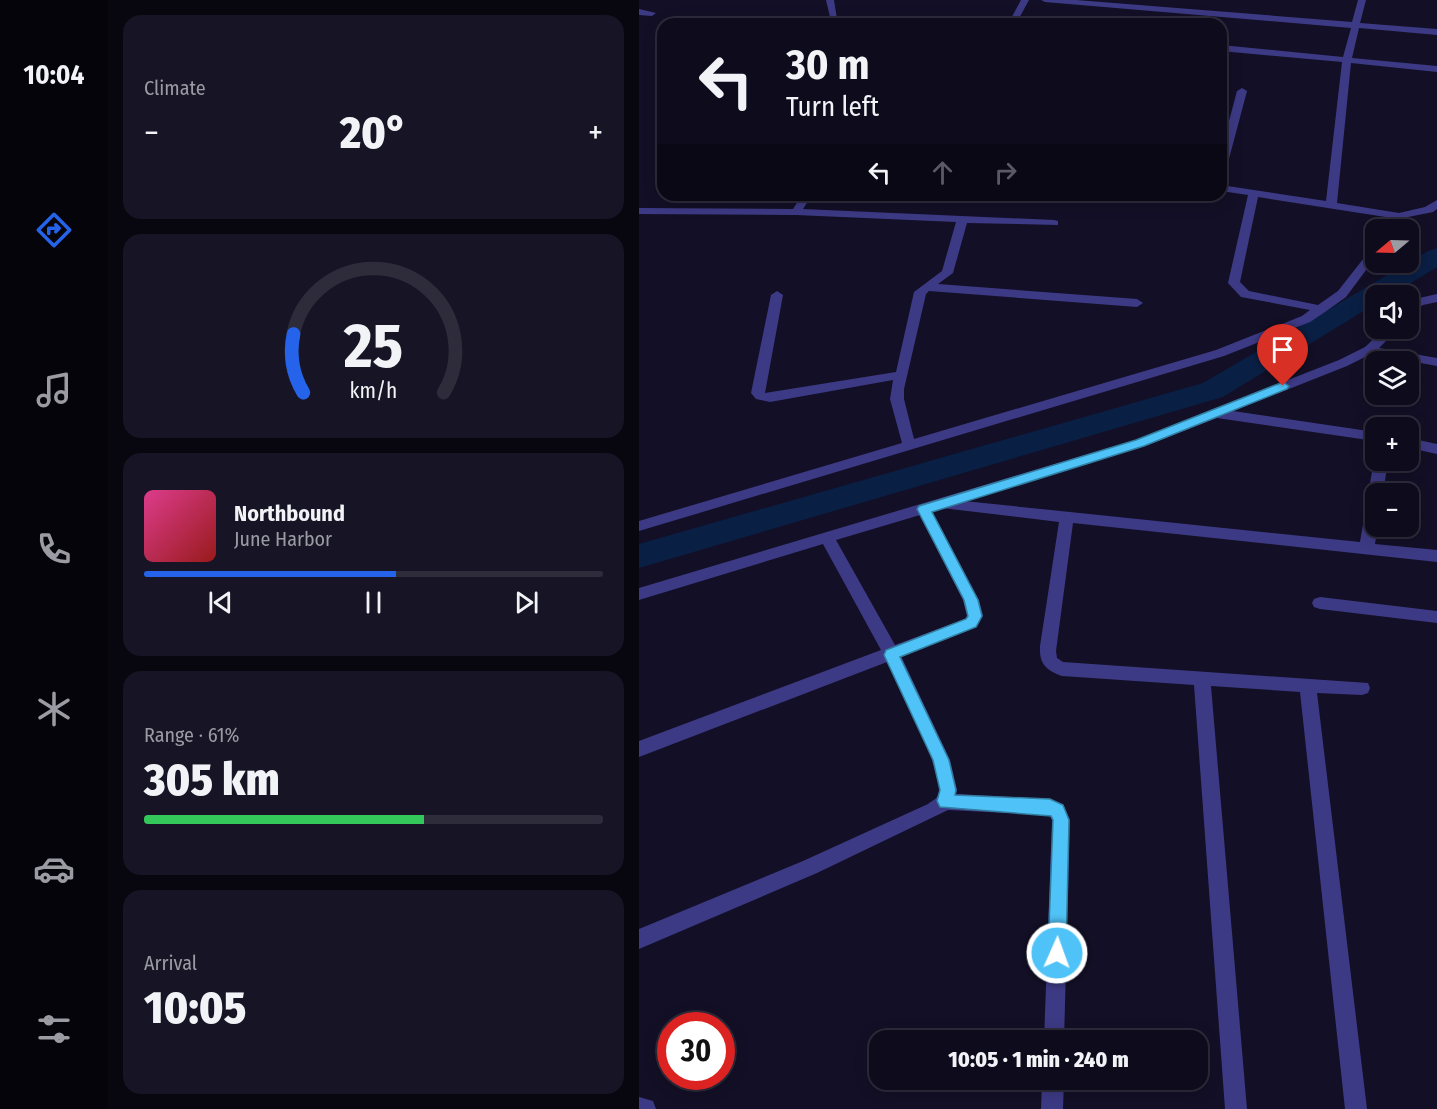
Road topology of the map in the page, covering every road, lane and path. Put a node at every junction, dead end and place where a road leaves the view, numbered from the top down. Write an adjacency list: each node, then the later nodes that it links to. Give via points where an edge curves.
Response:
1 (830, 0): 8 (street)
2 (1025, 0): 9 (street)
3 (1045, 0): 5 (street)
4 (1362, 0): 10 (street)
5 (1101, 2): 10 (street)
6 (639, 12): 7 (street)
7 (652, 13)
8 (834, 17)
9 (1015, 18)
10 (1354, 25): 11 (street); 13 (street)
11 (1437, 32)
12 (1227, 49): 13 (street)
13 (1347, 60): 14 (street); 21 (street)
14 (1437, 69)
15 (1242, 91): 16 (street)
16 (1227, 147)
17 (1227, 189): 18 (street)
18 (1254, 193): 21 (street); 34 (street, via 1234,283 1245,294)
19 (803, 201): 23 (street)
20 (1437, 203): 24 (street, via 1429,210)
21 (1331, 206): 24 (street)
22 (639, 211): 23 (street)
23 (796, 212): 25 (street)
24 (1399, 216): 26 (street)
25 (962, 219): 27 (street); 29 (street, via 947,273)
26 (1397, 219)
27 (1054, 223)
28 (1365, 264): 34 (street, via 1343,294)
29 (926, 287): 33 (street); 38 (street, via 920,292)
30 (777, 295): 38 (street, via 758,393 761,396 770,398)
31 (1437, 298): 32 (street)
32 (1419, 302)
33 (1137, 303)
34 (1321, 309): 42 (street, via 1306,319 1220,353)
35 (1381, 339): 36 (street)
36 (1369, 350): 37 (street); 39 (street)
37 (1437, 362)
38 (901, 375): 42 (street, via 897,399)
39 (1215, 413): 40 (street); 44 (street, via 1140,443)
40 (1365, 436)
41 (1419, 445): 43 (street)
42 (909, 446): 47 (street)
43 (1437, 449)
44 (941, 505): 45 (street); 46 (street)
45 (924, 509): 49 (street); 55 (street, via 971,600 975,616 971,623)
46 (1067, 517): 50 (street); 56 (street, via 1048,646 1047,658 1052,666)
47 (639, 526)
48 (1369, 537): 50 (street)
49 (827, 538): 52 (street); 55 (street)
50 (1367, 548): 51 (street)
51 (1437, 556)
52 (639, 594)
53 (1320, 603): 54 (street)
54 (1437, 617)
55 (892, 655): 59 (street); 60 (street, via 941,760 948,790)
56 (1202, 679): 57 (street); 67 (street)
57 (1308, 685): 58 (street); 68 (street)
58 (1362, 688)
59 (639, 749)
60 (945, 801): 61 (street, via 934,810 810,867); 62 (street, via 1057,810 1061,820)
61 (639, 939)
62 (1054, 1030)
63 (1053, 1090): 66 (street)
64 (639, 1108): 65 (street)
65 (645, 1109)
66 (1052, 1109)
67 (1236, 1109)
68 (1356, 1109)

